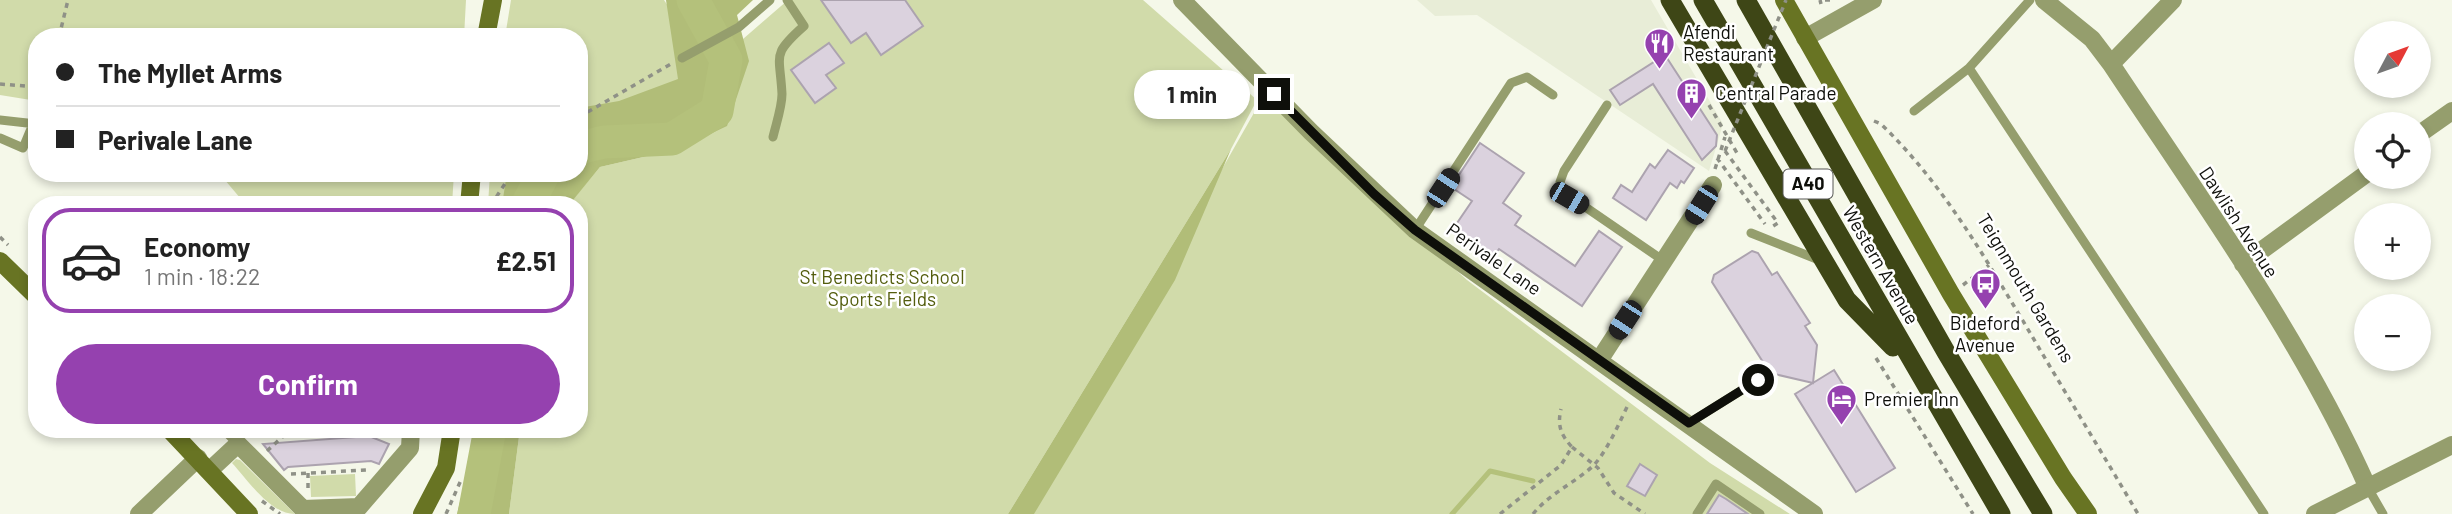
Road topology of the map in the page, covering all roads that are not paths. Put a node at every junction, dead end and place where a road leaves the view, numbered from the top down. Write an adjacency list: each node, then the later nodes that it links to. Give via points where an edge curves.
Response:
1 (493, 0): 13 (main road)
2 (770, 0): 15 (lane, via 739,27)
3 (788, 0): 27 (lane, via 804,26 784,43 777,68 782,95)
4 (1182, 0): 30 (street, Perivale Lane)
5 (1670, 0): 34 (highway, A40)
6 (1703, 0): 38 (highway, Western Avenue / A40)
7 (1746, 0): 56 (highway, Western Avenue / A40)
8 (1785, 0): 14 (main road)
9 (1874, 0): 14 (street)
10 (2030, 0): 17 (lane)
11 (2044, 0): 16 (street, Dawlish Avenue, via 2092,39)
12 (2174, 0): 16 (street)
13 (488, 28)
14 (1805, 38): 57 (main road, via 1951,294)
15 (682, 58)
16 (2111, 64): 35 (street, Dawlish Avenue)
17 (1969, 68): 20 (lane); 58 (lane)
18 (1553, 95): 30 (lane, via 1527,77 1511,83)
19 (1607, 105): 33 (lane, via 1564,172 1562,191)
20 (1914, 111)
21 (2452, 111): 24 (street)
22 (0, 120): 23 (lane)
23 (28, 123)
24 (2431, 126)
25 (0, 138): 26 (lane, via 23,148)
26 (28, 138)
27 (773, 138)
28 (2354, 183): 35 (street)
29 (1713, 185): 33 (street)
30 (1415, 230): 37 (street, Perivale Lane)
31 (1751, 233): 34 (lane)
32 (0, 261): 36 (main road)
33 (1664, 261): 37 (street)
34 (1824, 262): 38 (highway, A40, via 1847,300)
35 (2242, 264): 48 (street, Dawlish Avenue, via 2345,436)
36 (28, 289)
37 (1600, 359): 40 (street, Perivale Lane)
38 (1914, 367): 55 (highway, Western Avenue / A40)
39 (1758, 380): 40 (lane)
40 (1689, 423): 54 (street, Perivale Lane)
41 (178, 438): 47 (main road)
42 (232, 438): 45 (lane)
43 (411, 438): 45 (street, via 410,448 359,507 303,509)
44 (451, 438): 51 (main road, via 446,468)
45 (238, 444): 47 (street)
46 (2452, 445): 48 (street)
47 (204, 464): 49 (street); 50 (main road)
48 (2368, 488): 59 (street); 60 (lane)
49 (138, 514)
50 (249, 514)
51 (422, 514)
52 (1697, 514): 53 (lane, via 1716,484)
53 (1760, 514)
54 (1814, 514)
55 (2001, 514)
56 (2043, 514)
57 (2088, 514)
58 (2264, 514)
59 (2315, 514)
60 (2383, 514)

